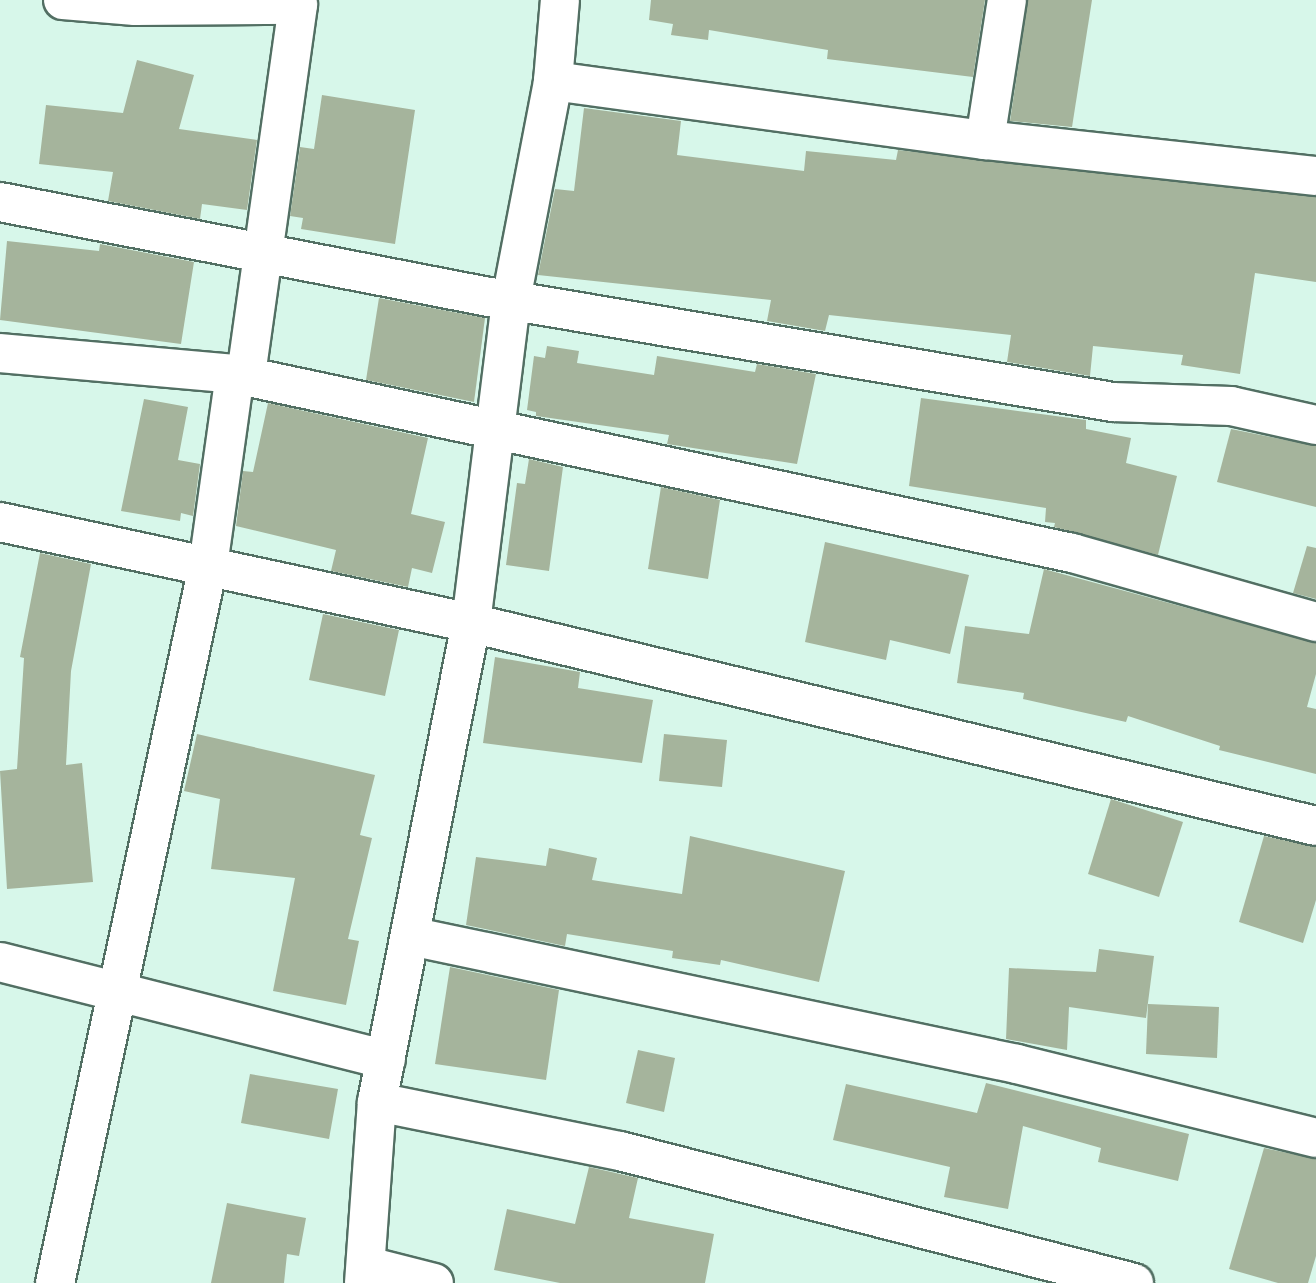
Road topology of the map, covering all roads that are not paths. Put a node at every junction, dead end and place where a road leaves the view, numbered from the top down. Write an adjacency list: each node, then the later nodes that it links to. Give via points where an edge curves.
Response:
1 (63, 0): 4 (street, via 135,6)
2 (560, 0): 5 (street)
3 (1007, 0): 6 (street)
4 (299, 2): 9 (street)
5 (553, 81): 6 (street); 10 (street)
6 (985, 140): 7 (street)
7 (1316, 176)
8 (0, 202): 9 (street)
9 (262, 253): 10 (street); 12 (street)
10 (511, 300): 13 (street, via 1113,402 1231,406); 14 (street)
11 (0, 353): 12 (street)
12 (240, 375): 14 (street); 16 (street)
13 (1316, 425)
14 (495, 431): 17 (street, via 1072,552); 18 (street)
15 (0, 522): 16 (street)
16 (208, 566): 18 (street); 22 (street)
17 (1316, 622)
18 (471, 623): 19 (street); 20 (street)
19 (1316, 826)
20 (410, 936): 23 (street); 25 (street, via 1017,1064)
21 (0, 962): 22 (street)
22 (117, 992): 23 (street); 27 (street)
23 (386, 1060): 24 (street)
24 (377, 1102): 26 (street); 29 (street, via 620,1151)
25 (1316, 1138)
26 (366, 1274): 28 (street)
27 (55, 1283)
28 (434, 1283)
29 (1135, 1283)

